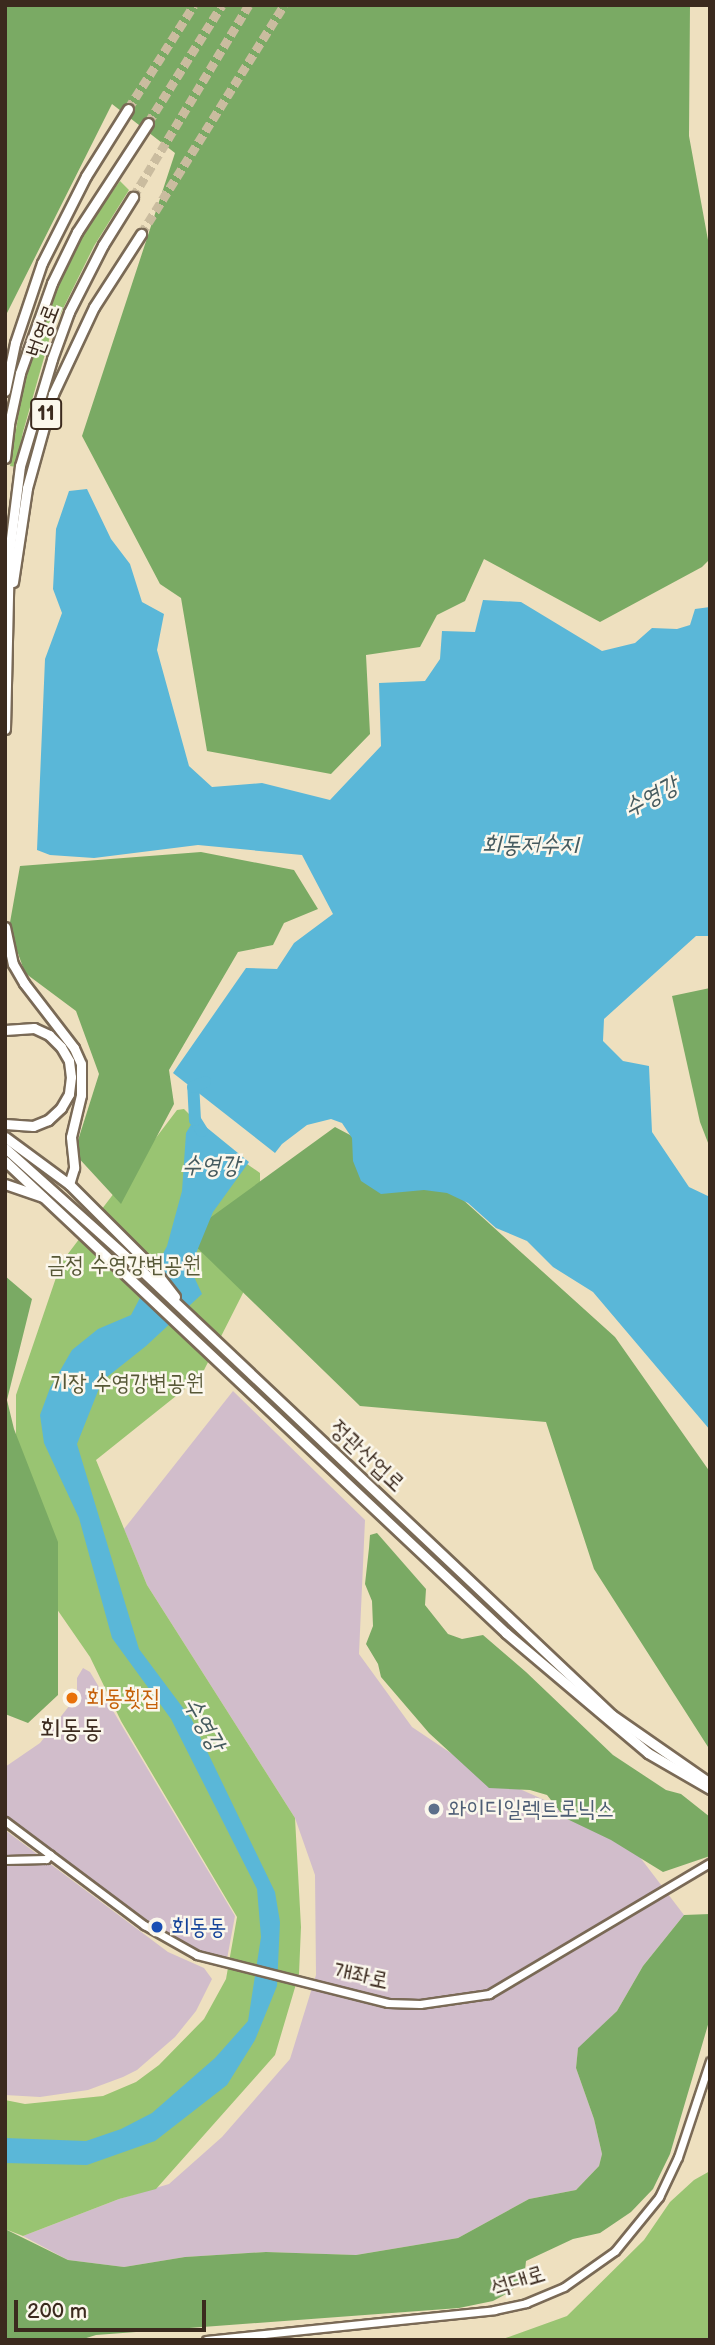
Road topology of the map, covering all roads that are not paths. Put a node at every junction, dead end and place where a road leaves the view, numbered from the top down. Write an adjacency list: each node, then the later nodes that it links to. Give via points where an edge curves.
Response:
1 (128, 110): 5 (highway, 번영로 / 11, via 86,176 46,254 15,343)
2 (148, 123): 6 (highway, 번영로 / 11, via 77,232 52,283 20,373)
3 (133, 197): 7 (highway, 번영로 / 11, via 69,312 37,404 13,510)
4 (141, 234): 7 (highway, 번영로 / 11, via 94,307 53,394 27,488)
5 (5, 391)
6 (5, 458)
7 (8, 615): 8 (highway, 번영로 / 11)
8 (5, 729)
9 (5, 926): 16 (highway, via 19,974 81,1064)
10 (5, 1030): 11 (highway, via 34,1028 49,1035 69,1061 71,1077 69,1094 48,1120 33,1126)
11 (5, 1124)
12 (5, 1137): 16 (highway)
13 (5, 1148): 17 (highway, 정관산업로)
14 (5, 1161): 17 (highway)
15 (5, 1184): 17 (highway)
16 (69, 1184): 18 (highway, via 151,1266)
17 (51, 1196): 18 (highway, 정관산업로); 20 (highway, via 283,1425 506,1633 648,1753)
18 (193, 1321): 19 (highway, 정관산업로, via 612,1715)
19 (710, 1783)
20 (710, 1789)
21 (5, 1821): 22 (main road, 개좌로)
22 (50, 1854): 23 (main road, via 46,1859); 24 (main road, 개좌로, via 162,1938 197,1955 388,2003 446,2002 489,1994)
23 (5, 1860)
24 (710, 1863)
25 (710, 2061): 26 (main road, 석대로, via 678,2157 659,2197 615,2251 564,2287 494,2310)
26 (206, 2340)

